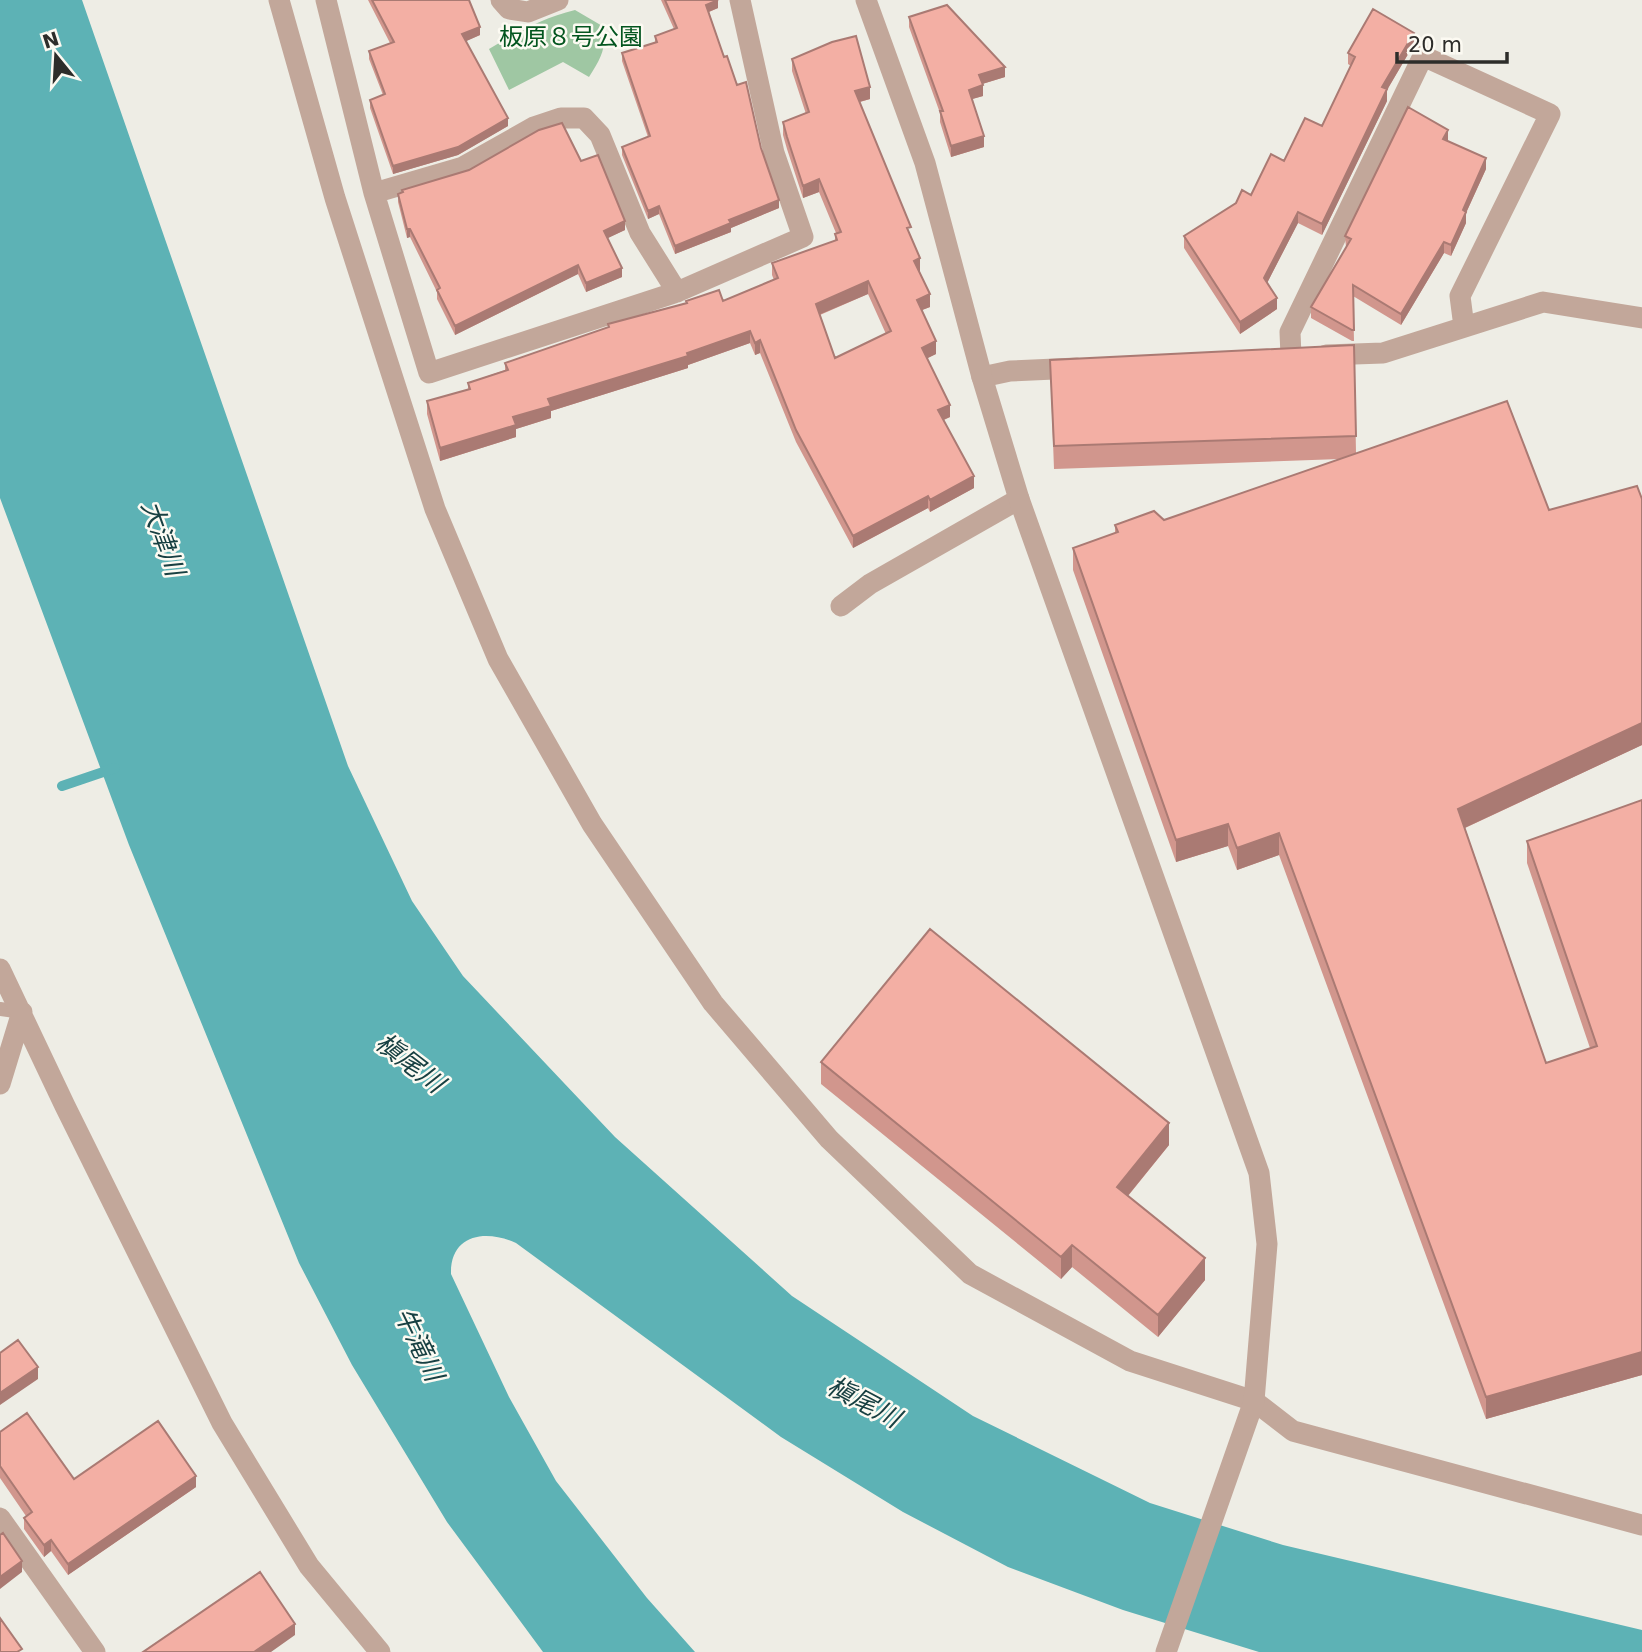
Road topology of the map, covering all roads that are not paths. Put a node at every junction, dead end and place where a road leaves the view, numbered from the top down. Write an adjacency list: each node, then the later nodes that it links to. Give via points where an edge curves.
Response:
1 (279, 0): 21 (street, via 335,198 435,509 498,659 592,824 713,1003 829,1139 970,1274 1130,1361)
2 (326, 0): 7 (street)
3 (501, 0): 4 (street, via 509,9 528,12)
4 (558, 0)
5 (740, 0): 8 (street, via 774,153 803,237)
6 (866, 0): 14 (street, via 925,163)
7 (374, 193): 8 (street, via 463,167 561,117 584,118 600,135 640,233); 8 (street, via 429,373)
8 (677, 292)
9 (1642, 318): 10 (street, via 1543,302)
10 (1464, 327): 11 (street, via 1384,353); 11 (street, via 1460,296 1550,114 1423,56 1290,332)
11 (1291, 356): 12 (street)
12 (1264, 358)
13 (1104, 366): 14 (street)
14 (982, 377): 15 (street)
15 (1019, 499): 16 (street, via 870,584); 21 (street, via 1259,1173 1267,1244)
16 (841, 606)
17 (0, 969): 19 (street)
18 (0, 1009): 19 (lane)
19 (22, 1012): 20 (street); 25 (street, via 222,1423 309,1566)
20 (0, 1084)
21 (1254, 1401): 23 (street, via 1293,1431); 26 (street)
22 (0, 1518): 24 (street)
23 (1642, 1525)
24 (95, 1652)
25 (380, 1652)
26 (1166, 1652)

